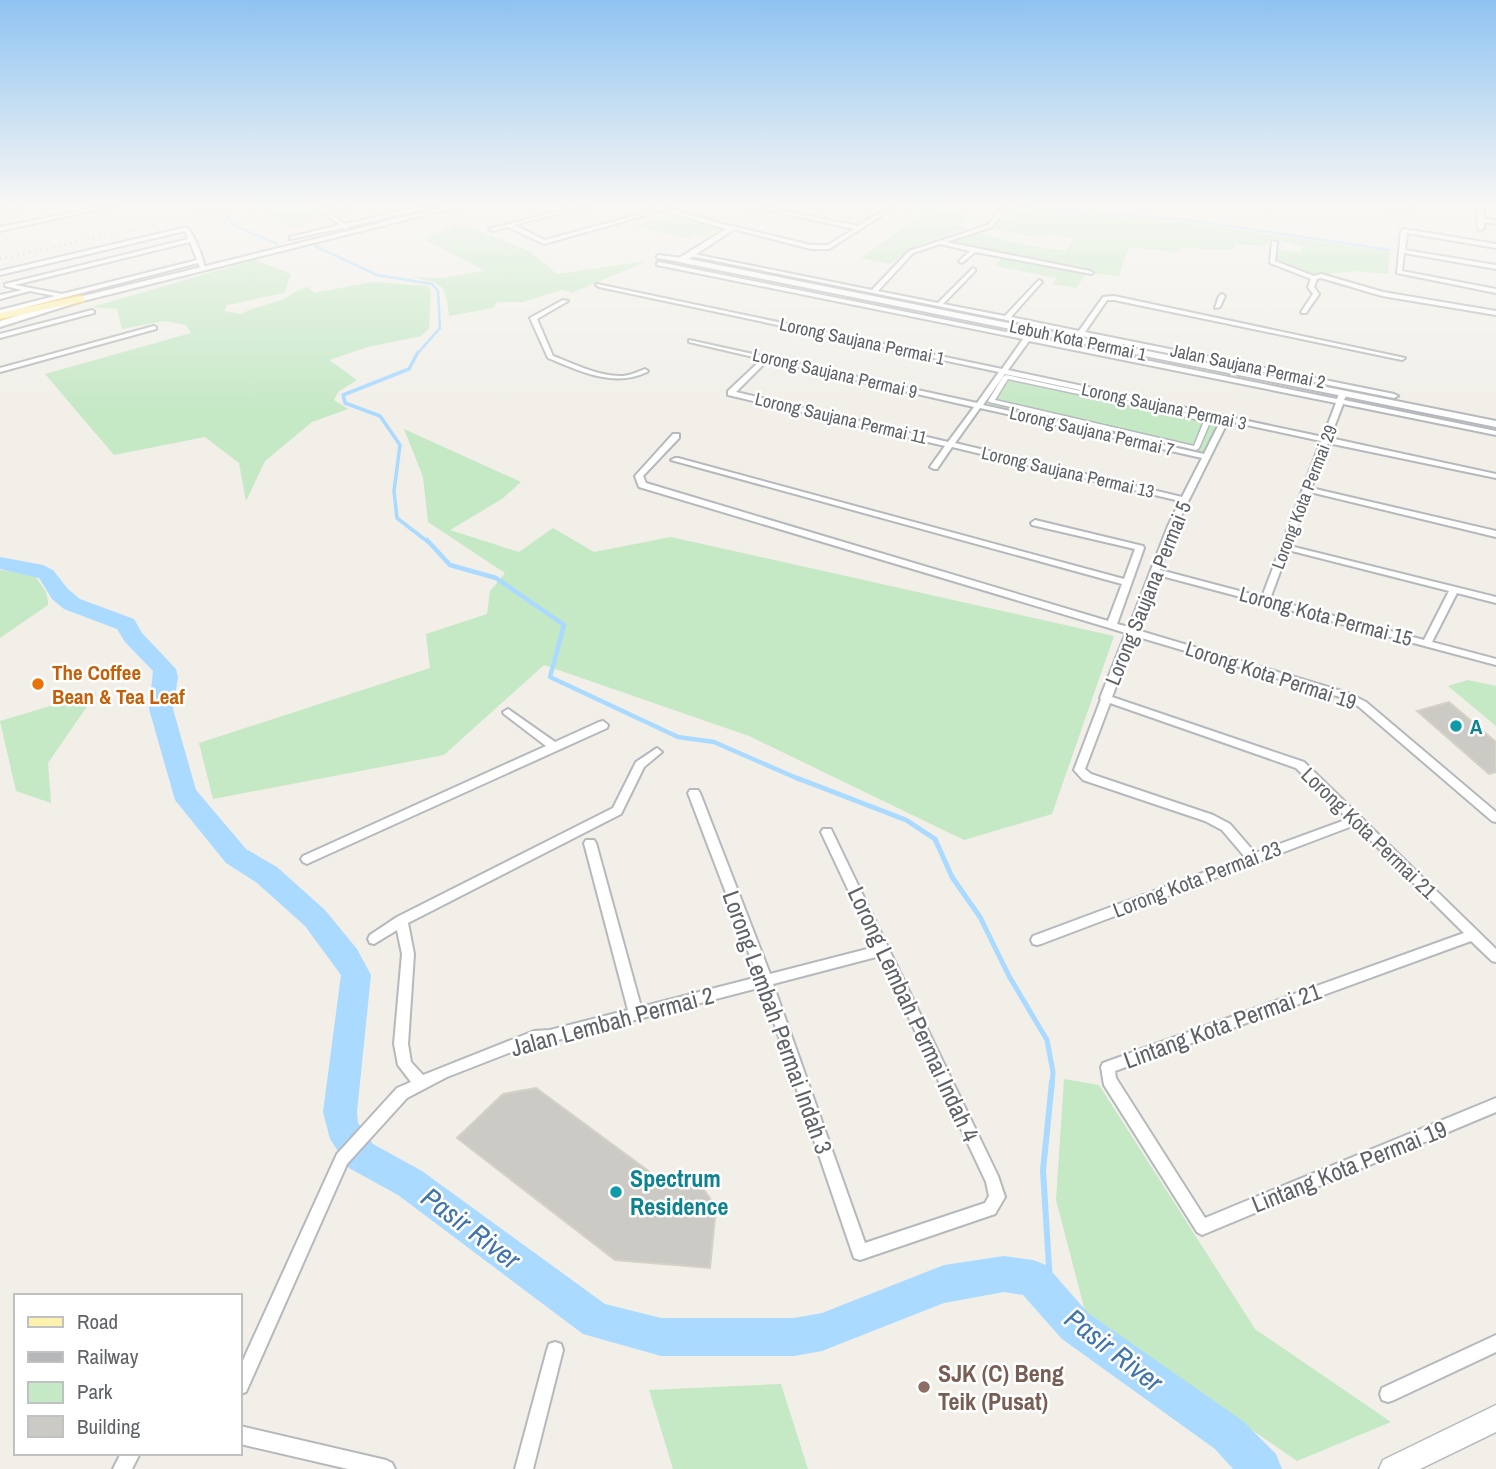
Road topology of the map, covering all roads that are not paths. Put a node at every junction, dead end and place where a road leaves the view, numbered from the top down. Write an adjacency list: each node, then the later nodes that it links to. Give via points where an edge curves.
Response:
1 (44, 275): 13 (street)
2 (161, 275): 20 (street)
3 (161, 275): 20 (street)
4 (728, 275): 32 (street, Lebuh Kota Permai 1)
5 (761, 275): 32 (street, Lebuh Kota Permai 1)
6 (780, 275): 16 (street, Jalan Saujana Permai 2)
7 (890, 275): 16 (street)
8 (969, 275): 22 (street)
9 (1305, 275): 11 (street)
10 (1412, 275): 17 (street)
11 (1314, 278): 25 (street, via 1311,288 1316,294); 26 (street, via 1331,277 1382,294)
12 (1039, 282): 29 (street)
13 (4, 284): 15 (street)
14 (599, 285): 40 (street, Lorong Saujana Permai 1)
15 (31, 290): 19 (street); 20 (street)
16 (874, 291): 22 (street, Jalan Saujana Permai 2)
17 (1496, 291)
18 (1222, 296): 23 (street)
19 (0, 297)
20 (71, 298): 27 (street); 28 (main road)
21 (565, 301): 39 (street, via 533,318 550,357 627,379)
22 (940, 304): 29 (street, Jalan Saujana Permai 2)
23 (1217, 307)
24 (92, 312): 30 (street)
25 (1304, 312)
26 (1496, 313)
27 (36, 314): 28 (street); 30 (street)
28 (0, 317)
29 (1007, 318): 33 (street, Jalan Saujana Permai 2)
30 (46, 324): 34 (street)
31 (154, 328): 38 (street)
32 (1030, 334): 33 (street, Lebuh Kota Permai 1); 40 (street); 42 (street, Lebuh Kota Permai 1)
33 (1078, 335): 37 (street, via 1105,298 1114,298); 41 (street, Jalan Saujana Permai 2); 42 (street, Lebuh Kota Permai 1)
34 (0, 336)
35 (691, 341): 36 (street, Lorong Saujana Permai 9)
36 (766, 358): 44 (street, Lorong Saujana Permai 9); 50 (street, Lorong Saujana Permai 11, via 732,393)
37 (1402, 358)
38 (0, 370)
39 (645, 371)
40 (1002, 371): 44 (street); 45 (street, Lorong Saujana Permai 3)
41 (1394, 396)
42 (1342, 397): 46 (street, Lebuh Kota Permai 1); 47 (street, Lebuh Kota Permai 1); 49 (street, Lorong Kota Permai 29)
43 (991, 401): 43 (street, via 1196,448 1208,420 1006,377)
44 (978, 405): 50 (street); 51 (street, Lorong Saujana Permai 7)
45 (1225, 419): 49 (street, Lorong Saujana Permai 3); 51 (street, Lorong Saujana Permai 5)
46 (1496, 425)
47 (1496, 433)
48 (676, 436): 65 (street, Lorong Kota Permai 19, via 639,476 642,485)
49 (1326, 440): 54 (street, Lorong Saujana Permai 3); 55 (street, Lorong Kota Permai 29)
50 (951, 444): 53 (street); 56 (street, Lorong Saujana Permai 13)
51 (1206, 457): 56 (street, Lorong Saujana Permai 5)
52 (676, 460): 61 (street)
53 (934, 467)
54 (1496, 476)
55 (1307, 489): 58 (street); 59 (street, Lorong Kota Permai 29)
56 (1185, 500): 60 (street, Lorong Saujana Permai 5)
57 (1035, 523): 61 (street, via 1140,548)
58 (1496, 534)
59 (1285, 547): 62 (street); 63 (street, Lorong Kota Permai 29)
60 (1155, 571): 63 (street, Lorong Kota Permai 15); 66 (street, Lorong Saujana Permai 5)
61 (1127, 583): 65 (street)
62 (1454, 589): 64 (street); 67 (street)
63 (1265, 600): 67 (street, Lorong Kota Permai 15)
64 (1496, 600)
65 (1112, 624): 66 (street, Lorong Kota Permai 19)
66 (1133, 630): 69 (street, Lorong Saujana Permai 5); 75 (street, Lorong Kota Permai 19, via 1362,704)
67 (1427, 643): 68 (street, Lorong Kota Permai 15)
68 (1496, 662)
69 (1105, 698): 76 (street, Lorong Kota Permai 21, via 1286,757); 79 (street, Lorong Saujana Permai 5, via 1079,770 1087,777 1209,818 1226,827)
70 (508, 712): 72 (street)
71 (603, 725): 72 (street)
72 (554, 747): 80 (street)
73 (657, 752): 81 (street, via 640,765 617,811)
74 (694, 793): 87 (street, Lorong Lembah Permai Indah 3)
75 (1495, 815)
76 (1357, 820): 79 (street, Lorong Kota Permai 23); 82 (street, Lorong Kota Permai 21)
77 (827, 832): 85 (street, Lorong Lembah Permai Indah 4)
78 (590, 843): 88 (street)
79 (1252, 858): 84 (street, Lorong Kota Permai 23)
80 (307, 859)
81 (401, 922): 83 (street); 89 (street, via 408,954 401,1044 405,1065)
82 (1473, 934): 86 (street, Lorong Kota Permai 21); 91 (street, Lintang Kota Permai 21, via 1108,1067 1109,1080)
83 (374, 939)
84 (1037, 940)
85 (884, 950): 87 (street, Jalan Lembah Permai 2); 92 (street, Lorong Lembah Permai Indah 4, via 997,1197 990,1209)
86 (1496, 957)
87 (766, 981): 88 (street, Jalan Lembah Permai 2); 92 (street, Lorong Lembah Permai Indah 3)
88 (636, 1014): 89 (street, Jalan Lembah Permai 2, via 534,1037)
89 (420, 1082): 95 (street, Jalan Lembah Permai 2, via 402,1093 342,1159)
90 (1496, 1105): 91 (street, Lintang Kota Permai 19)
91 (1202, 1227)
92 (860, 1252)
93 (1496, 1343): 96 (street)
94 (555, 1350): 100 (street)
95 (242, 1382)
96 (1388, 1394)
97 (1496, 1419): 101 (main road)
98 (242, 1435): 99 (street)
99 (386, 1469)
100 (524, 1469)
101 (1392, 1469)

